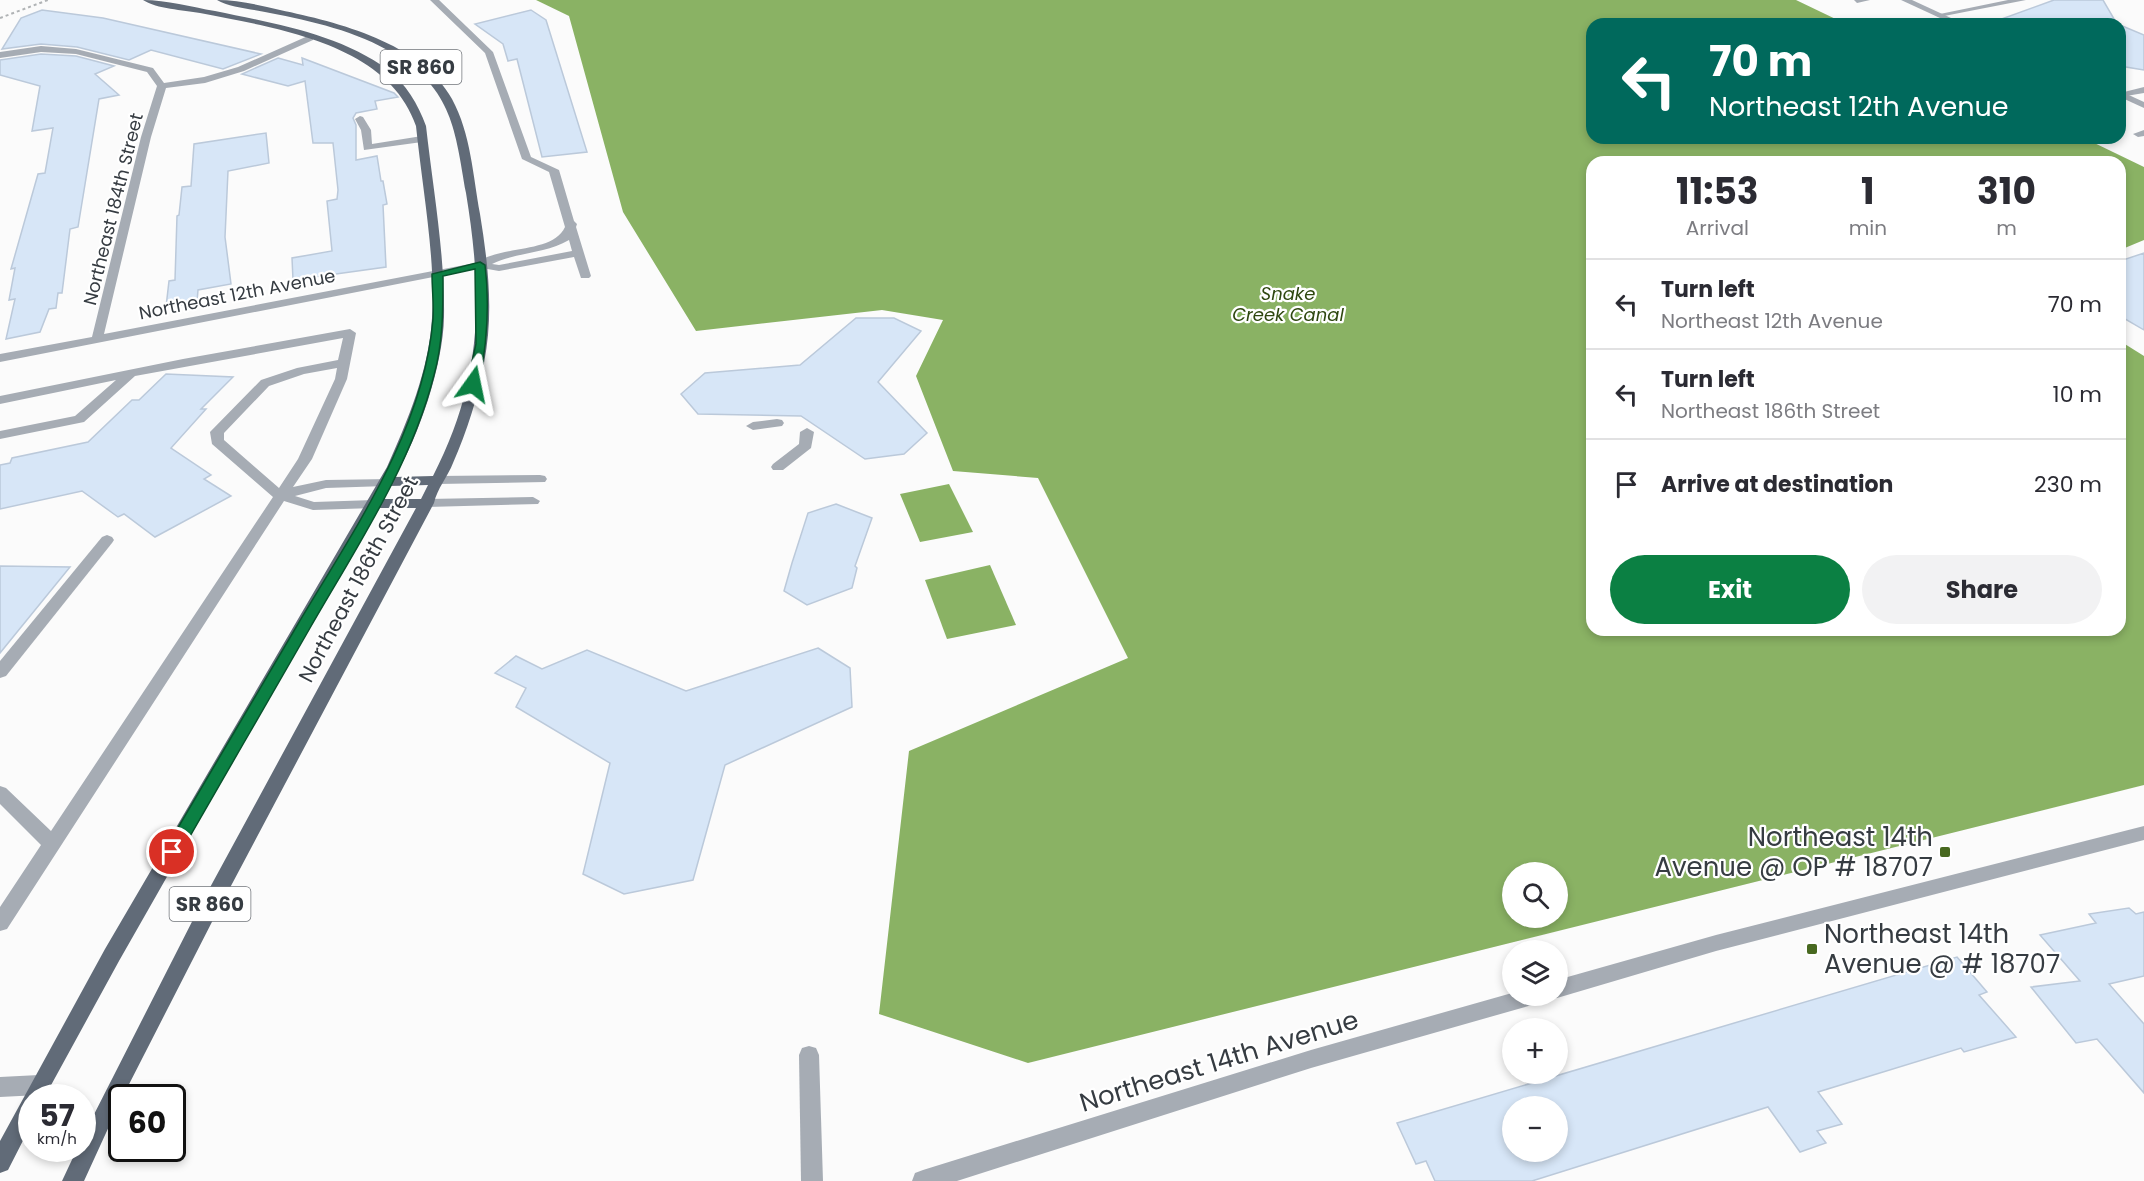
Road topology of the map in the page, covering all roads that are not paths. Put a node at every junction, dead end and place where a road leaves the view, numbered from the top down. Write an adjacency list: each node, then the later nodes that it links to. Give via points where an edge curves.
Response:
1 (147, 0): 8 (main road, Northeast 186th Street / SR 860)
2 (221, 0): 19 (main road, Northeast 186th Street / SR 860, via 367,37 407,57 436,81 449,99 461,132)
3 (434, 0): 17 (street, via 489,52 527,159 554,170)
4 (1905, 0): 6 (street)
5 (2022, 0): 6 (street)
6 (1939, 15): 7 (street)
7 (1946, 18)
8 (310, 38): 10 (street, via 241,69 205,80); 16 (main road, Northeast 186th Street / SR 860, via 349,51 388,74 414,107)
9 (0, 55): 10 (street, via 25,49 64,48 150,69)
10 (162, 86): 22 (street, Northeast 184th Street, via 146,137)
11 (2144, 90): 12 (street)
12 (2126, 94)
13 (2126, 98): 14 (street)
14 (2144, 105)
15 (360, 119): 16 (street, via 368,148)
16 (422, 139): 20 (main road, Northeast 186th Street / SR 860)
17 (572, 224): 18 (street); 19 (street, via 566,237 554,244 499,256)
18 (579, 253): 19 (street, via 499,268); 21 (street)
19 (480, 265): 20 (street, Northeast 12th Avenue); 33 (main road, Northeast 186th Street / SR 860, via 483,308 478,364 460,426)
20 (437, 274): 22 (street, Northeast 12th Avenue); 34 (main road, Northeast 186th Street / SR 860, via 438,319 429,376)
21 (585, 276)
22 (98, 340): 23 (street, Northeast 12th Avenue)
23 (0, 358)
24 (344, 363): 25 (street, via 350,333); 35 (street, via 305,459); 35 (street, via 283,375 265,383 217,432 217,441 228,453)
25 (132, 373): 26 (street); 30 (street, via 79,419)
26 (0, 400)
27 (777, 423): 28 (street)
28 (753, 426)
29 (807, 432): 31 (street, via 806,445)
30 (0, 435)
31 (778, 466)
32 (540, 479): 33 (street)
33 (438, 480): 34 (main road); 37 (main road, Northeast 186th Street / SR 860)
34 (386, 482): 35 (street, via 326,484); 38 (main road, Northeast 186th Street / SR 860)
35 (276, 492): 38 (street, via 314,506); 43 (street)
36 (533, 501): 37 (street)
37 (427, 503): 38 (main road); 53 (main road, Northeast 186th Street / SR 860, via 179,963)
38 (374, 504): 48 (main road, Northeast 186th Street / SR 860)
39 (106, 540): 40 (street)
40 (0, 672)
41 (0, 793): 43 (street)
42 (2144, 833): 45 (street, via 1727,940)
43 (52, 844): 44 (street)
44 (0, 923)
45 (1568, 986)
46 (1502, 1005): 55 (street, Northeast 14th Avenue, via 1311,1059)
47 (809, 1055): 54 (street)
48 (41, 1084)
49 (0, 1087): 50 (street)
50 (18, 1091)
51 (18, 1128): 52 (main road, Northeast 186th Street / SR 860)
52 (0, 1163)
53 (73, 1181)
54 (812, 1181)
55 (923, 1181)

